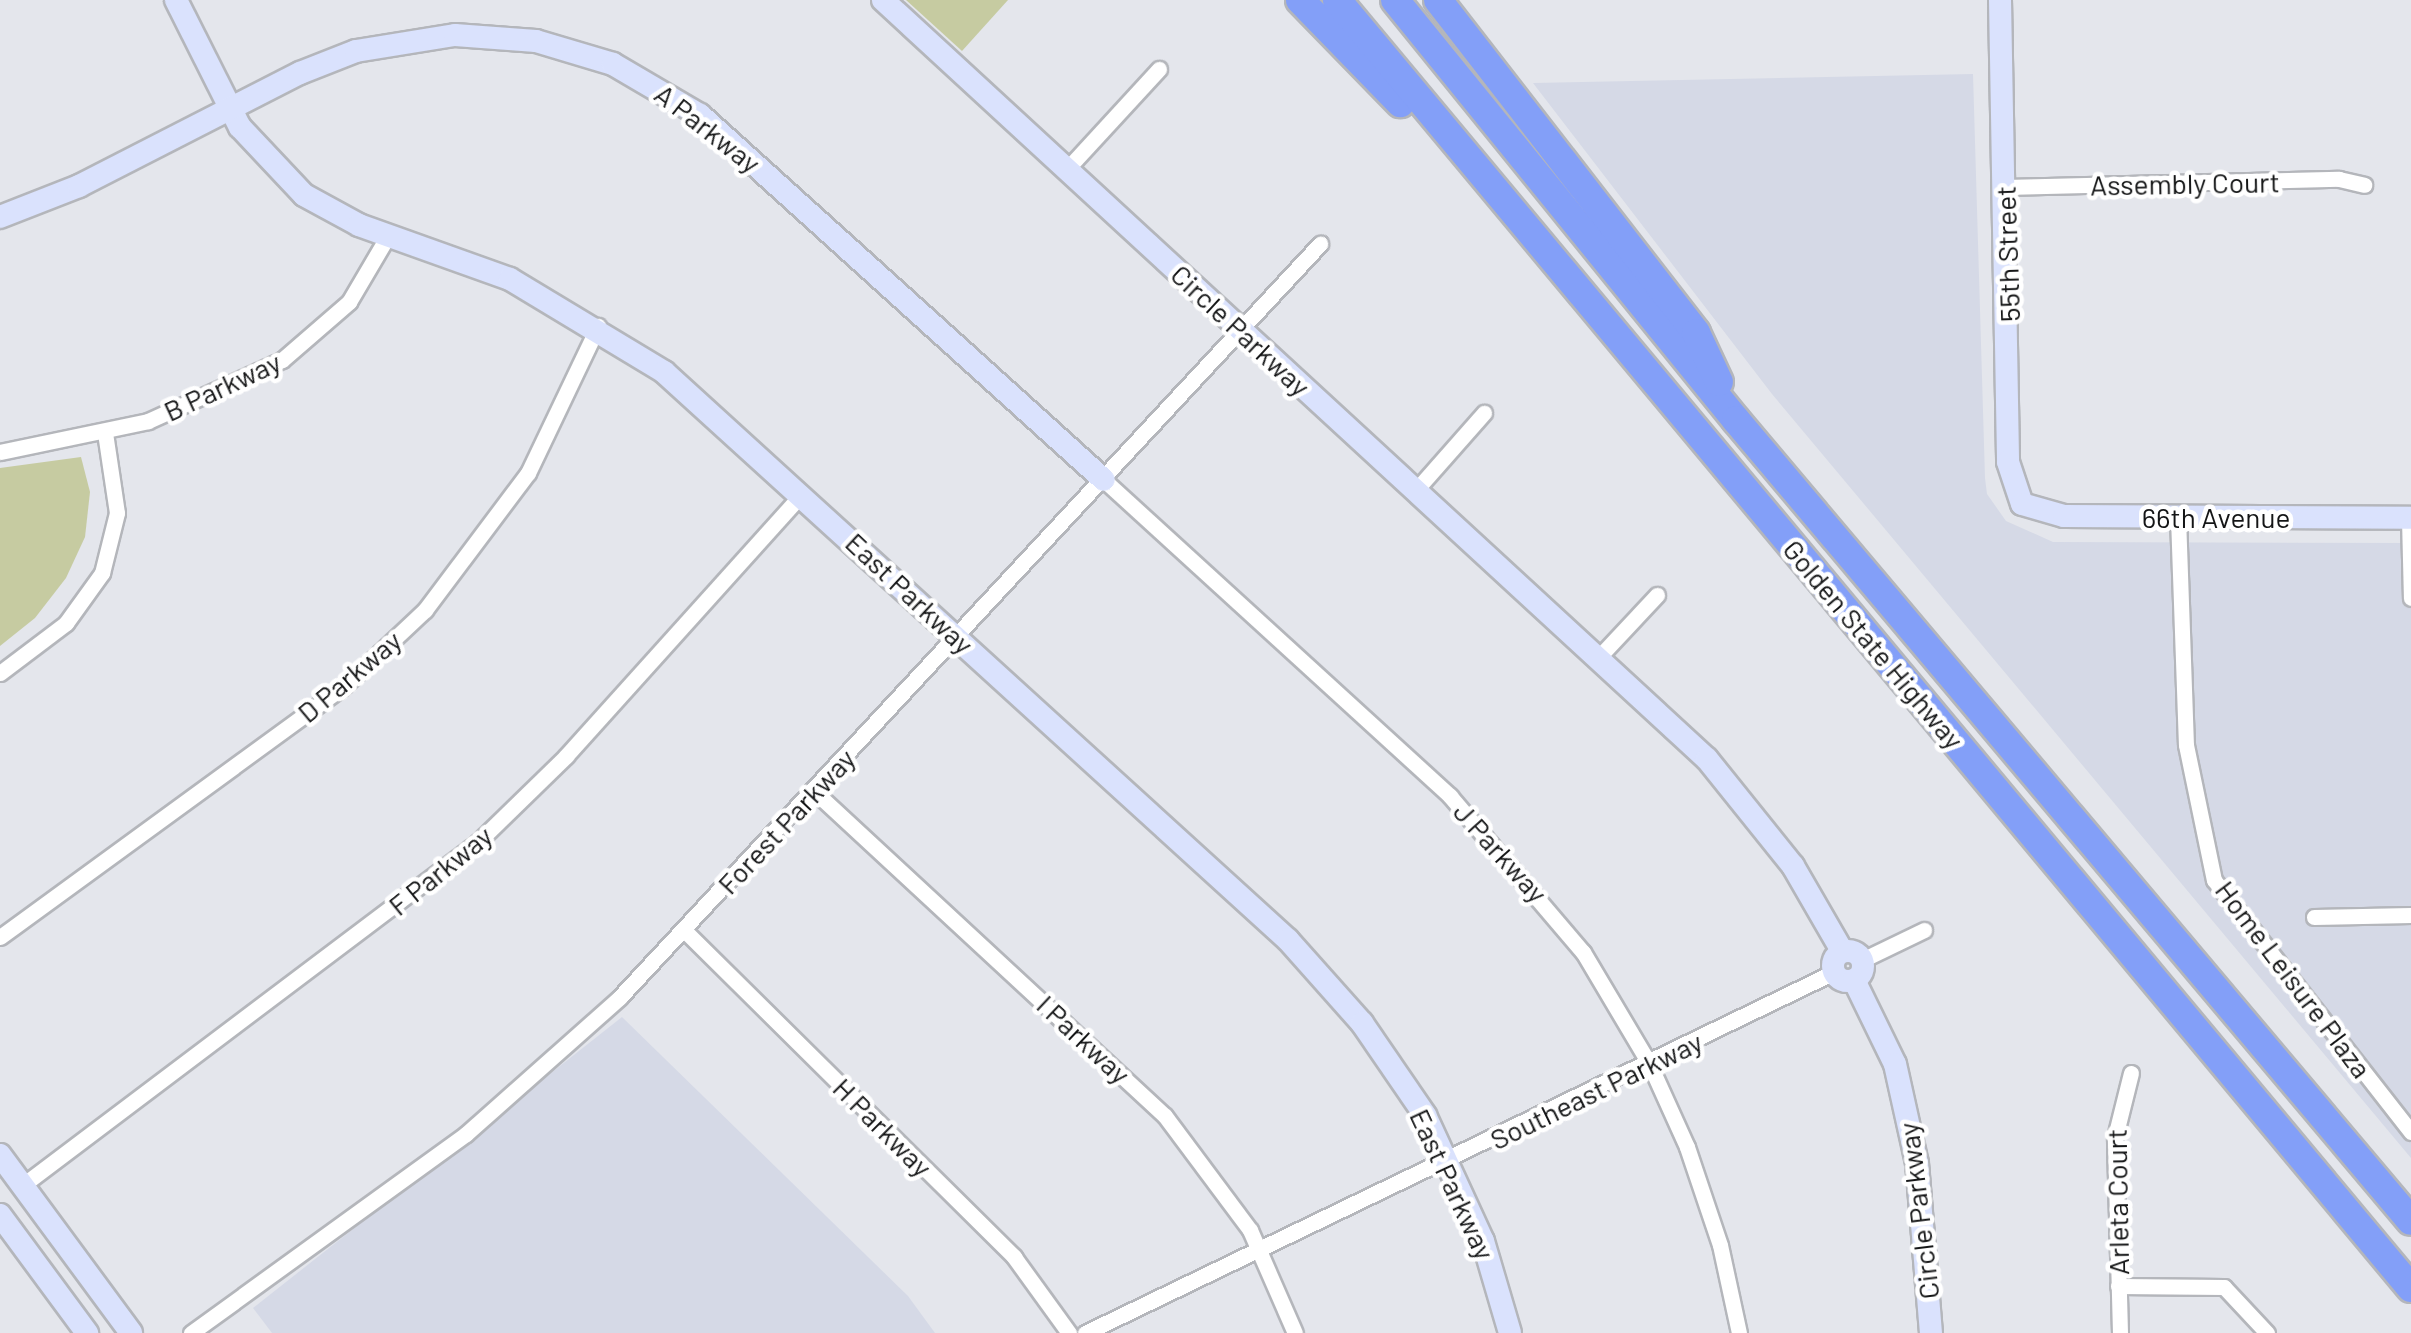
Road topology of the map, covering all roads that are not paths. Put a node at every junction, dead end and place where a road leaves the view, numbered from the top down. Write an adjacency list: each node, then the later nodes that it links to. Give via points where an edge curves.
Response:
1 (176, 0): 9 (street, East Parkway)
2 (882, 0): 10 (street, Circle Parkway)
3 (1300, 0): 13 (highway)
4 (1337, 0): 13 (highway, Golden State Highway)
5 (1394, 0): 20 (highway, Golden State Highway)
6 (1438, 0): 20 (highway, via 1696,333)
7 (2000, 0): 12 (street, 55th Street)
8 (1159, 69): 10 (street)
9 (231, 108): 14 (street, A Parkway, via 64,193); 15 (street, East Parkway, via 268,162 304,195); 23 (street, A Parkway, via 318,65 415,38 496,36 613,64 716,127)
10 (1067, 169): 18 (street, Circle Parkway)
11 (2364, 185): 12 (street, Assembly Court, via 2339,179)
12 (2005, 187): 26 (street, 55th Street, via 2008,462)
13 (1493, 194): 51 (highway, Golden State Highway)
14 (0, 217)
15 (390, 234): 17 (street, East Parkway, via 510,279); 21 (street, B Parkway, via 349,302 300,348 195,403)
16 (1320, 244): 18 (street, Forest Parkway)
17 (598, 326): 25 (street, East Parkway, via 664,372); 39 (street, D Parkway, via 528,473 425,610 342,688)
18 (1240, 330): 23 (street, Forest Parkway); 24 (street, Circle Parkway)
19 (1484, 413): 24 (street)
20 (1736, 420): 48 (highway, Golden State Highway)
21 (105, 433): 22 (street, B Parkway); 33 (street, via 117,513 102,573 66,623)
22 (0, 452)
23 (1104, 480): 31 (street, Forest Parkway); 41 (street, J Parkway, via 1498,845 1583,952)
24 (1416, 490): 32 (street, Circle Parkway)
25 (802, 494): 31 (street, East Parkway); 46 (street, F Parkway, via 566,756 478,841)
26 (2022, 504): 27 (street, 66th Avenue, via 2064,516)
27 (2178, 517): 28 (street, 66th Avenue); 43 (street, Home Leisure Plaza, via 2186,746 2214,880)
28 (2410, 518): 30 (street)
29 (1657, 595): 32 (street)
30 (2411, 598)
31 (958, 637): 34 (street, Forest Parkway); 45 (street, East Parkway, via 1326,980 1395,1068)
32 (1599, 657): 40 (street, Circle Parkway, via 1760,820)
33 (0, 674)
34 (814, 791): 37 (street, Forest Parkway); 49 (street, I Parkway, via 1165,1116 1217,1179)
35 (2411, 915): 36 (street, Home Leisure Plaza)
36 (2314, 917)
37 (684, 930): 54 (street, Forest Parkway, via 466,1134); 55 (street, H Parkway, via 1014,1257)
38 (1924, 930): 40 (street, Southeast Parkway)
39 (0, 937)
40 (1848, 966): 41 (street, Southeast Parkway); 60 (street, Circle Parkway, via 1895,1064 1918,1162)
41 (1650, 1065): 45 (street, Southeast Parkway); 59 (street, J Parkway, via 1698,1180)
42 (2131, 1073): 50 (street, Arleta Court, via 2116,1116)
43 (2411, 1132)
44 (0, 1155): 46 (street)
45 (1449, 1160): 49 (street, Southeast Parkway); 58 (street, East Parkway, via 1483,1240)
46 (23, 1185): 53 (street)
47 (0, 1215): 52 (street)
48 (2411, 1221)
49 (1260, 1250): 56 (street, Southeast Parkway); 57 (street, I Parkway)
50 (2118, 1286): 61 (street, Arleta Court); 62 (street, via 2224,1287)
51 (2411, 1288)
52 (87, 1333)
53 (131, 1333)
54 (191, 1333)
55 (1069, 1333)
56 (1086, 1333)
57 (1295, 1333)
58 (1510, 1333)
59 (1739, 1333)
60 (1931, 1333)
61 (2120, 1333)
62 (2266, 1333)

